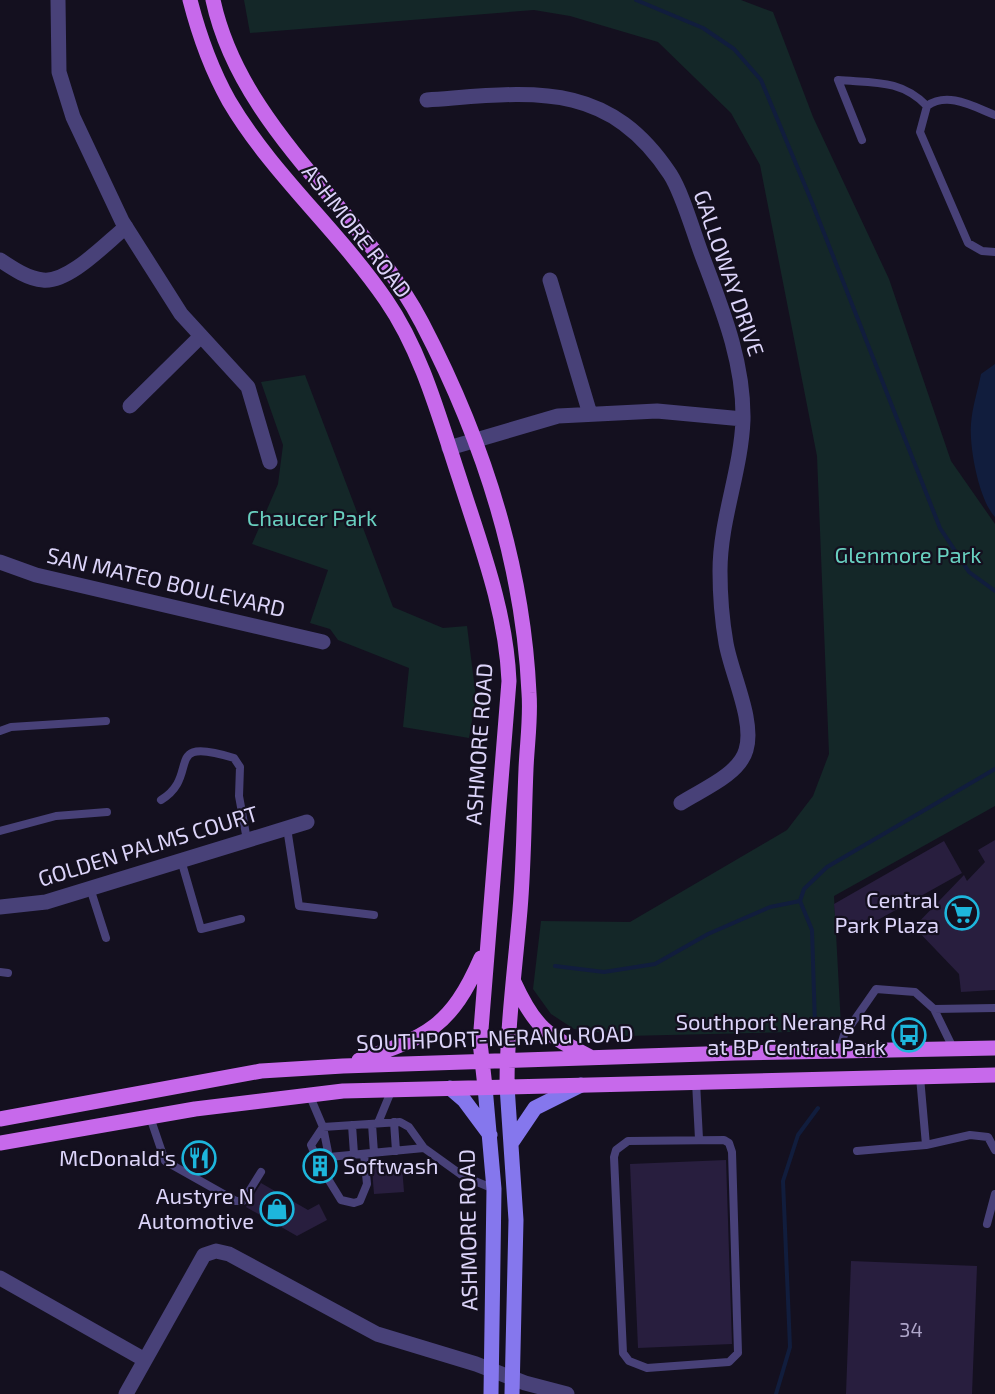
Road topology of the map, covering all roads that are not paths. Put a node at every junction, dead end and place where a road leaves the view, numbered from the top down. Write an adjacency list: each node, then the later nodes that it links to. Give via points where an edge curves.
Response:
1 (58, 0): 8 (street, via 59,72 73,117)
2 (190, 0): 17 (main road, ASHMORE ROAD, via 213,70 248,130 387,301 418,363)
3 (213, 0): 16 (main road, ASHMORE ROAD, via 231,53 266,115 400,284 433,343)
4 (427, 100): 15 (street, GALLOWAY DRIVE, via 527,93 574,98 615,116 645,142 671,176 712,282 738,356)
5 (927, 105): 6 (lane, via 936,99 955,100); 7 (lane, via 896,84 838,80); 9 (lane, via 920,132 968,243 981,251)
6 (995, 115)
7 (862, 140)
8 (126, 227): 10 (street, via 66,276 44,280); 12 (street, via 181,314)
9 (995, 252)
10 (0, 260)
11 (550, 280): 14 (street)
12 (201, 336): 13 (street); 18 (street, via 248,387)
13 (130, 406)
14 (590, 414): 15 (street, via 657,411); 16 (street, via 558,416)
15 (743, 419): 24 (street, GALLOWAY DRIVE, via 720,570 726,642 748,727 746,750 733,770)
16 (475, 438): 17 (street); 37 (main road, ASHMORE ROAD, via 502,520 518,594 530,696)
17 (449, 448): 36 (main road, ASHMORE ROAD, via 498,598 508,645 509,681)
18 (270, 462)
19 (0, 562): 20 (street, SAN MATEO BOULEVARD)
20 (323, 642)
21 (106, 721): 22 (lane)
22 (0, 731)
23 (160, 800): 29 (lane, via 178,786 184,759 192,751 234,758 240,767)
24 (681, 803)
25 (107, 812): 28 (lane, via 56,816)
26 (307, 822): 27 (street, GOLDEN PALMS COURT)
27 (287, 828): 29 (street, GOLDEN PALMS COURT); 33 (lane, via 299,906)
28 (0, 831)
29 (247, 840): 30 (street, GOLDEN PALMS COURT)
30 (181, 859): 31 (street, GOLDEN PALMS COURT); 34 (lane, via 201,928)
31 (90, 888): 32 (street, GOLDEN PALMS COURT, via 46,902); 35 (lane)
32 (0, 907)
33 (374, 915)
34 (241, 919)
35 (106, 938)
36 (486, 947): 44 (main road, ASHMORE ROAD); 46 (main road, via 468,987 442,1022 400,1046)
37 (513, 979): 43 (main road, via 538,1025); 45 (main road, ASHMORE ROAD)
38 (995, 1008): 39 (lane)
39 (934, 1009): 41 (lane); 42 (lane, via 915,992 876,989 844,1035)
40 (995, 1048): 41 (main road, SOUTHPORT-NERANG ROAD)
41 (954, 1050): 42 (main road, SOUTHPORT-NERANG ROAD)
42 (839, 1052): 43 (main road, SOUTHPORT-NERANG ROAD)
43 (591, 1058): 45 (main road, SOUTHPORT-NERANG ROAD)
44 (481, 1060): 45 (main road, SOUTHPORT-NERANG ROAD); 46 (main road, SOUTHPORT-NERANG ROAD); 52 (main road, ASHMORE ROAD)
45 (507, 1060): 51 (main road, ASHMORE ROAD)
46 (343, 1066): 57 (main road, SOUTHPORT-NERANG ROAD, via 261,1071)
47 (995, 1075): 48 (main road)
48 (920, 1077): 49 (main road); 66 (lane)
49 (696, 1082): 50 (main road); 63 (lane)
50 (583, 1084): 51 (main road); 64 (main road, via 535,1108)
51 (507, 1086): 52 (main road); 64 (main road, ASHMORE ROAD)
52 (485, 1087): 53 (main road); 62 (main road, ASHMORE ROAD)
53 (450, 1088): 54 (main road); 62 (main road)
54 (393, 1089): 55 (main road); 59 (lane)
55 (309, 1095): 56 (main road); 61 (lane)
56 (150, 1118): 65 (main road); 75 (lane, via 165,1161 236,1201 247,1197)
57 (0, 1119)
58 (394, 1122): 59 (lane); 67 (lane, via 409,1127); 69 (lane)
59 (375, 1124): 60 (lane); 71 (lane)
60 (352, 1125): 61 (lane); 72 (lane)
61 (323, 1127): 72 (lane, via 329,1157); 74 (lane, via 311,1145)
62 (490, 1135): 77 (main road, ASHMORE ROAD)
63 (699, 1139): 63 (lane, via 628,1141 614,1157 623,1353 638,1366 729,1362 738,1353 731,1146 724,1140)
64 (512, 1142): 83 (main road, ASHMORE ROAD, via 517,1252)
65 (0, 1143)
66 (926, 1145): 68 (lane, via 980,1135 988,1137); 70 (lane)
67 (424, 1148): 69 (lane); 77 (lane, via 463,1176)
68 (995, 1150)
69 (396, 1151): 71 (lane)
70 (856, 1151)
71 (374, 1153): 73 (lane)
72 (354, 1154): 73 (lane)
73 (364, 1154): 76 (lane, via 367,1184 360,1201 341,1200)
74 (316, 1157)
75 (261, 1172)
76 (325, 1174)
77 (494, 1189): 82 (main road, ASHMORE ROAD)
78 (995, 1194): 79 (lane)
79 (987, 1224)
80 (0, 1278): 81 (street)
81 (145, 1360): 82 (street, via 204,1255 216,1251 229,1254 377,1334); 84 (street)
82 (491, 1370): 83 (street); 85 (main road, ASHMORE ROAD)
83 (512, 1386): 86 (street)
84 (126, 1394)
85 (491, 1394)
86 (567, 1394)

